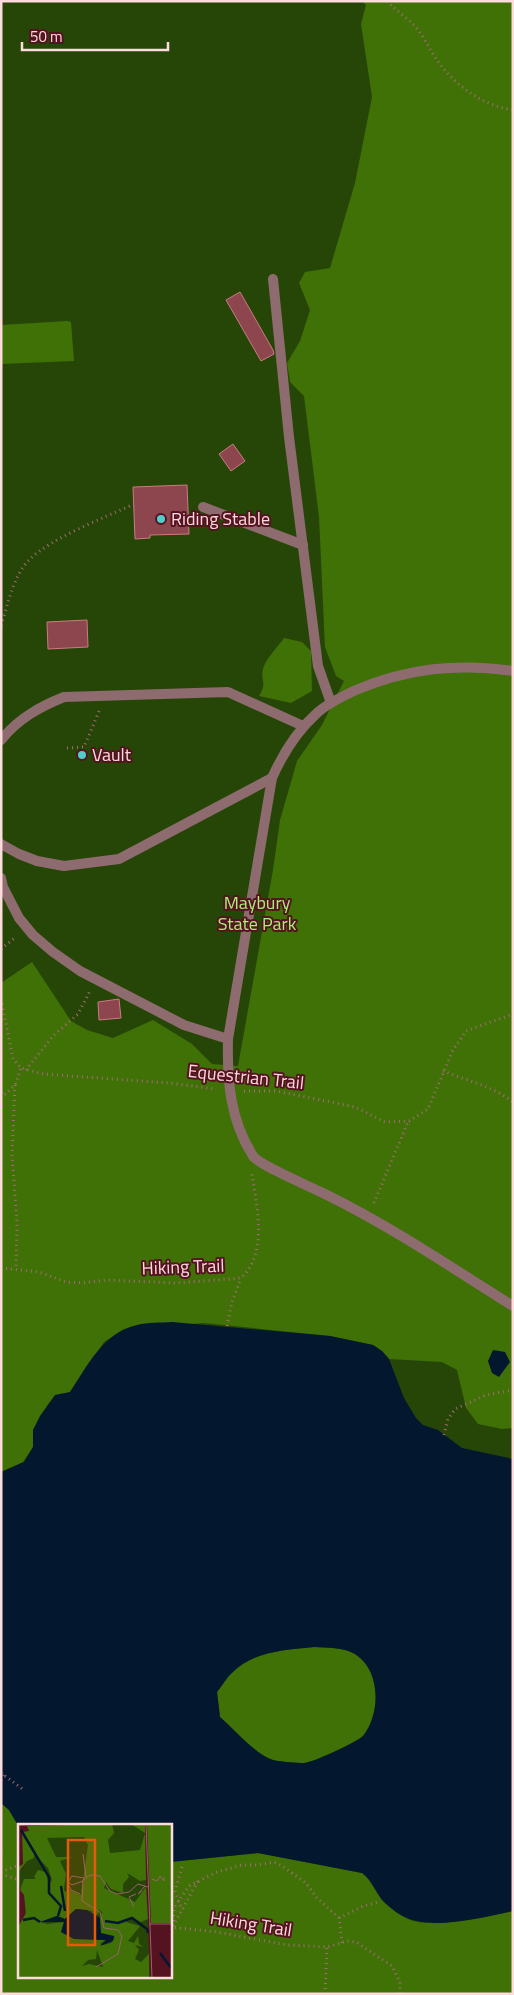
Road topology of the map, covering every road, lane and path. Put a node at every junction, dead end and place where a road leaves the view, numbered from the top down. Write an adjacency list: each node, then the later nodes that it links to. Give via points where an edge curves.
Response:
1 (387, 1): 2 (path, via 426,40 443,69 473,96)
2 (513, 110)
3 (273, 279): 6 (lane)
4 (134, 504): 7 (path, via 47,546 28,562 18,578)
5 (203, 507): 6 (lane)
6 (303, 545): 10 (lane, via 318,666)
7 (1, 625)
8 (513, 672): 10 (lane, via 471,668 420,670 372,683)
9 (104, 696): 11 (lane, via 228,692); 12 (lane, via 64,697 39,707 12,727); 13 (path, via 84,747)
10 (331, 703): 11 (lane)
11 (304, 726): 14 (lane, via 281,758)
12 (1, 740)
13 (67, 748)
14 (272, 778): 15 (lane, via 119,859 64,866 37,862); 20 (lane)
15 (1, 844)
16 (1, 878): 17 (lane, via 19,918 33,935 64,960)
17 (96, 979): 20 (lane, via 184,1025); 22 (path, via 78,1014 53,1036)
18 (1, 999): 21 (path, via 13,1059)
19 (513, 1014): 23 (path, via 466,1032)
20 (228, 1039): 26 (lane)
21 (21, 1068): 22 (path, Equestrian Trail); 24 (path)
22 (27, 1070): 24 (path); 26 (path, Equestrian Trail)
23 (443, 1071): 28 (path); 29 (path, via 428,1109)
24 (19, 1075): 25 (path)
25 (15, 1085): 27 (path); 33 (path, via 12,1153 18,1222)
26 (229, 1092): 29 (path, Equestrian Trail, via 276,1091 355,1106 385,1122); 30 (lane, via 234,1115)
27 (1, 1098)
28 (513, 1102)
29 (409, 1122): 31 (path)
30 (254, 1158): 31 (lane); 34 (path, Hiking Trail, via 252,1174 259,1220 256,1253 248,1272)
31 (367, 1215): 35 (lane)
32 (1, 1268): 33 (path, Hiking Trail)
33 (16, 1269): 34 (path, Hiking Trail, via 82,1283 108,1280 176,1283)
34 (241, 1278): 36 (path)
35 (513, 1306)
36 (227, 1326)
37 (513, 1390): 38 (path, via 486,1395 455,1409 448,1418)
38 (444, 1435)
39 (3, 1774): 40 (path); 41 (path)
40 (1, 1780)
41 (24, 1790)
42 (1, 1845): 43 (path)
43 (2, 1857)
44 (18, 1865): 46 (path)
45 (182, 1867): 49 (path, via 175,1891)
46 (1, 1873): 47 (path)
47 (18, 1880)
48 (198, 1881): 49 (path, via 189,1886); 51 (path); 52 (path, via 242,1865 274,1862 306,1883)
49 (178, 1900): 51 (path); 53 (path)
50 (379, 1902): 52 (path)
51 (182, 1910): 53 (path)
52 (339, 1918): 54 (path)
53 (172, 1927): 55 (path, Hiking Trail, via 287,1945)
54 (342, 1943): 55 (path, Hiking Trail); 57 (path, Hiking Trail, via 356,1942 392,1966 400,1982)
55 (327, 1947): 56 (path)
56 (326, 1994)
57 (400, 1994)

